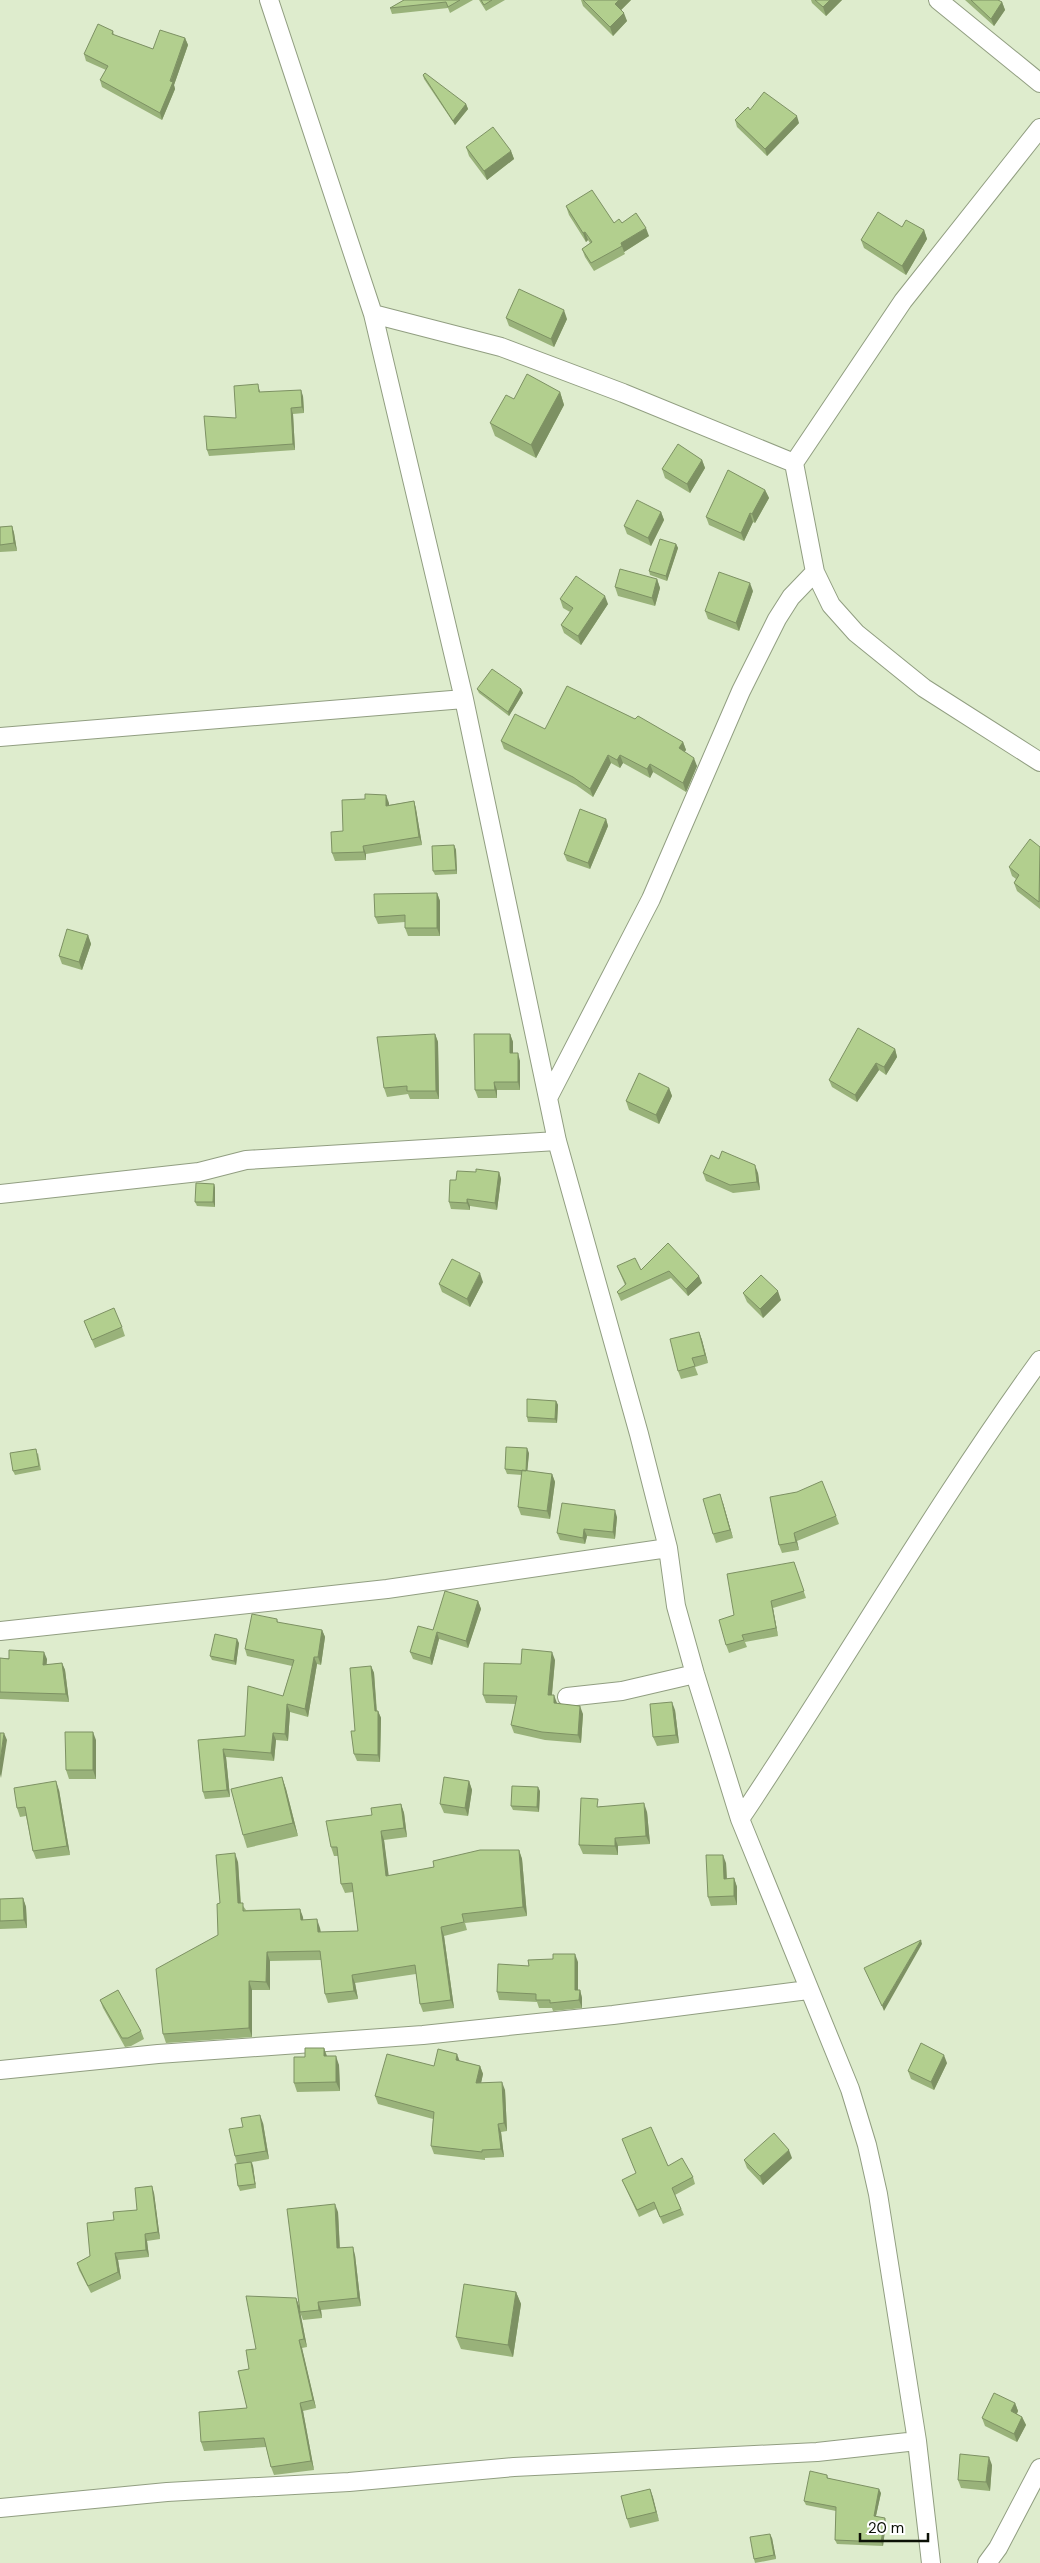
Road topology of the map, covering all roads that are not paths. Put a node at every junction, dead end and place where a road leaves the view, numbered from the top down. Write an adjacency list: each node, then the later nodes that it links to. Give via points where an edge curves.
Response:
1 (269, 0): 5 (street)
2 (938, 0): 3 (street)
3 (1040, 83)
4 (1040, 128): 6 (street, via 903,301)
5 (373, 314): 6 (street, via 500,347); 8 (street)
6 (794, 463): 7 (street)
7 (815, 572): 10 (street, via 831,605 856,633 924,688); 11 (street, via 791,597 777,619 741,691 651,899)
8 (464, 700): 9 (street); 11 (street)
9 (0, 737)
10 (1040, 762)
11 (548, 1098): 12 (street)
12 (557, 1141): 13 (street, via 246,1160 199,1172); 15 (street)
13 (0, 1194)
14 (1040, 1360): 19 (street, via 904,1561 792,1742)
15 (668, 1548): 16 (street, via 386,1589); 17 (street, via 676,1606)
16 (0, 1631)
17 (695, 1674): 18 (street, via 622,1691); 19 (street)
18 (567, 1697)
19 (740, 1819): 20 (street)
20 (808, 1990): 21 (street, via 423,2035 158,2054); 22 (street, via 850,2089 867,2145 878,2194)
21 (0, 2070)
22 (917, 2441): 24 (street, via 817,2452 514,2467 349,2482 167,2492); 25 (street)
23 (1040, 2468): 26 (street)
24 (0, 2508)
25 (931, 2563)
26 (987, 2563)

